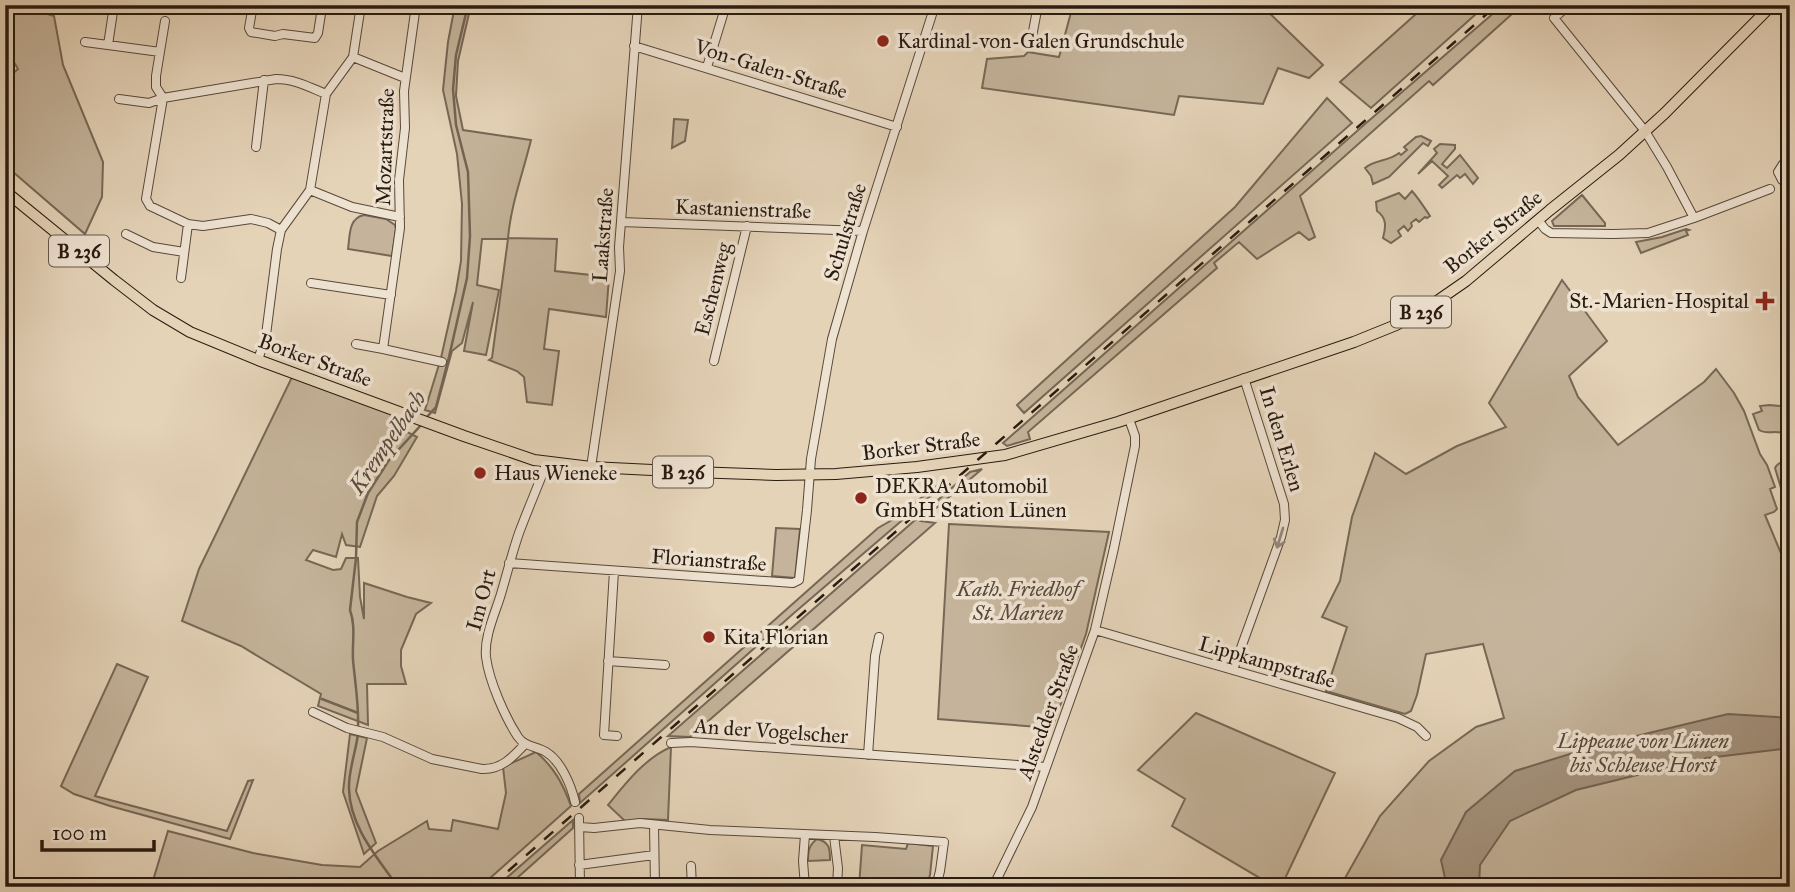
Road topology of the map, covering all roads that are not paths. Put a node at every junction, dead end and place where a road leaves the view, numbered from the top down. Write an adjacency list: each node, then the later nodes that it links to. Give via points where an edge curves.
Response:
1 (114, 5): 15 (street)
2 (253, 5): 3 (street, via 251,32 312,38 317,36)
3 (325, 5)
4 (361, 5): 18 (street)
5 (416, 5): 20 (street, Mozartstraße)
6 (638, 5): 16 (street, Laakstraße)
7 (726, 5): 19 (street)
8 (934, 5): 25 (street, Schulstraße)
9 (1038, 5): 14 (street)
10 (1569, 5): 26 (street, via 1554,18)
11 (1772, 5): 26 (main road, Borker Straße / B 236)
12 (164, 21): 17 (street)
13 (85, 42): 15 (street)
14 (1031, 42)
15 (108, 45): 17 (street)
16 (634, 46): 19 (street, Von-Galen-Straße); 35 (street, Laakstraße)
17 (160, 52): 23 (street, via 156,87)
18 (353, 57): 20 (street, Mozartstraße); 22 (street)
19 (707, 67): 25 (street, Von-Galen-Straße)
20 (405, 78): 32 (street, Mozartstraße)
21 (264, 80): 22 (street, via 287,79); 23 (street); 27 (street)
22 (326, 94): 30 (street)
23 (163, 98): 24 (street, via 149,103); 36 (street, via 146,199 150,206)
24 (119, 99)
25 (897, 127): 39 (street, Schulstraße)
26 (1645, 131): 33 (street); 34 (main road, Borker Straße / B 236)
27 (256, 147)
28 (1790, 163): 29 (street, via 1778,169)
29 (1786, 181): 33 (street)
30 (310, 190): 32 (street, Mozartstraße, via 352,207); 38 (street)
31 (5, 191): 47 (main road, Borker Straße / B 236, via 153,310 190,332)
32 (400, 217): 44 (street, Mozartstraße)
33 (1694, 218): 34 (street, via 1648,233 1614,234 1552,233)
34 (1538, 220): 50 (main road, Borker Straße / B 236, via 1466,281 1396,326)
35 (621, 222): 37 (street, Kastanienstraße); 53 (street, Laakstraße, via 620,276)
36 (188, 224): 38 (street, via 251,219); 41 (street)
37 (747, 226): 39 (street, Kastanienstraße); 48 (street, Eschenweg)
38 (281, 230): 47 (street, via 266,335)
39 (863, 231): 54 (street, Schulstraße, via 832,339)
40 (126, 234): 41 (street, via 153,247)
41 (184, 252): 42 (street)
42 (181, 278)
43 (311, 284): 44 (street)
44 (391, 295): 46 (street, Mozartstraße)
45 (356, 344): 46 (street)
46 (383, 349): 49 (street)
47 (258, 360): 52 (main road, Borker Straße / B 236)
48 (713, 361)
49 (442, 362)
50 (1244, 378): 51 (main road, Borker Straße / B 236); 61 (street, In den Erlen, one-way to 61, via 1282,495 1285,520)
51 (1129, 419): 54 (main road, Borker Straße / B 236, via 990,457 859,473); 57 (street, Alstedder Straße, via 1135,446)
52 (547, 462): 53 (main road, Borker Straße / B 236); 55 (street, Im Ort)
53 (591, 467): 54 (main road, Borker Straße / B 236)
54 (810, 474): 56 (street, Florianstraße, via 796,582)
55 (509, 562): 56 (street, Florianstraße); 66 (street, Im Ort, via 486,654 499,700)
56 (614, 571): 59 (street)
57 (1095, 630): 61 (street, Lippkampstraße); 68 (street, Alstedder Straße)
58 (879, 637): 67 (street, An der Vogelscher)
59 (608, 661): 60 (street); 63 (street, via 604,735)
60 (665, 664)
61 (1233, 670): 64 (street, Lippkampstraße, via 1398,718)
62 (313, 712): 66 (street, via 432,759 482,769 498,767)
63 (617, 736)
64 (1426, 736)
65 (671, 743): 67 (street, An der Vogelscher)
66 (525, 744): 69 (street, Im Ort, via 553,758)
67 (869, 755): 68 (street, An der Vogelscher)
68 (1046, 767): 82 (street, Alstedder Straße)
69 (575, 802)
70 (654, 825): 71 (street); 73 (street); 74 (street, via 594,828 579,822)
71 (806, 835): 72 (street); 79 (street)
72 (834, 836): 80 (street); 81 (street, via 944,842)
73 (654, 855): 74 (street); 77 (street)
74 (579, 865): 76 (street)
75 (691, 866): 78 (street)
76 (580, 887)
77 (656, 887)
78 (692, 887)
79 (805, 887)
80 (837, 887)
81 (936, 887)
82 (993, 887)

